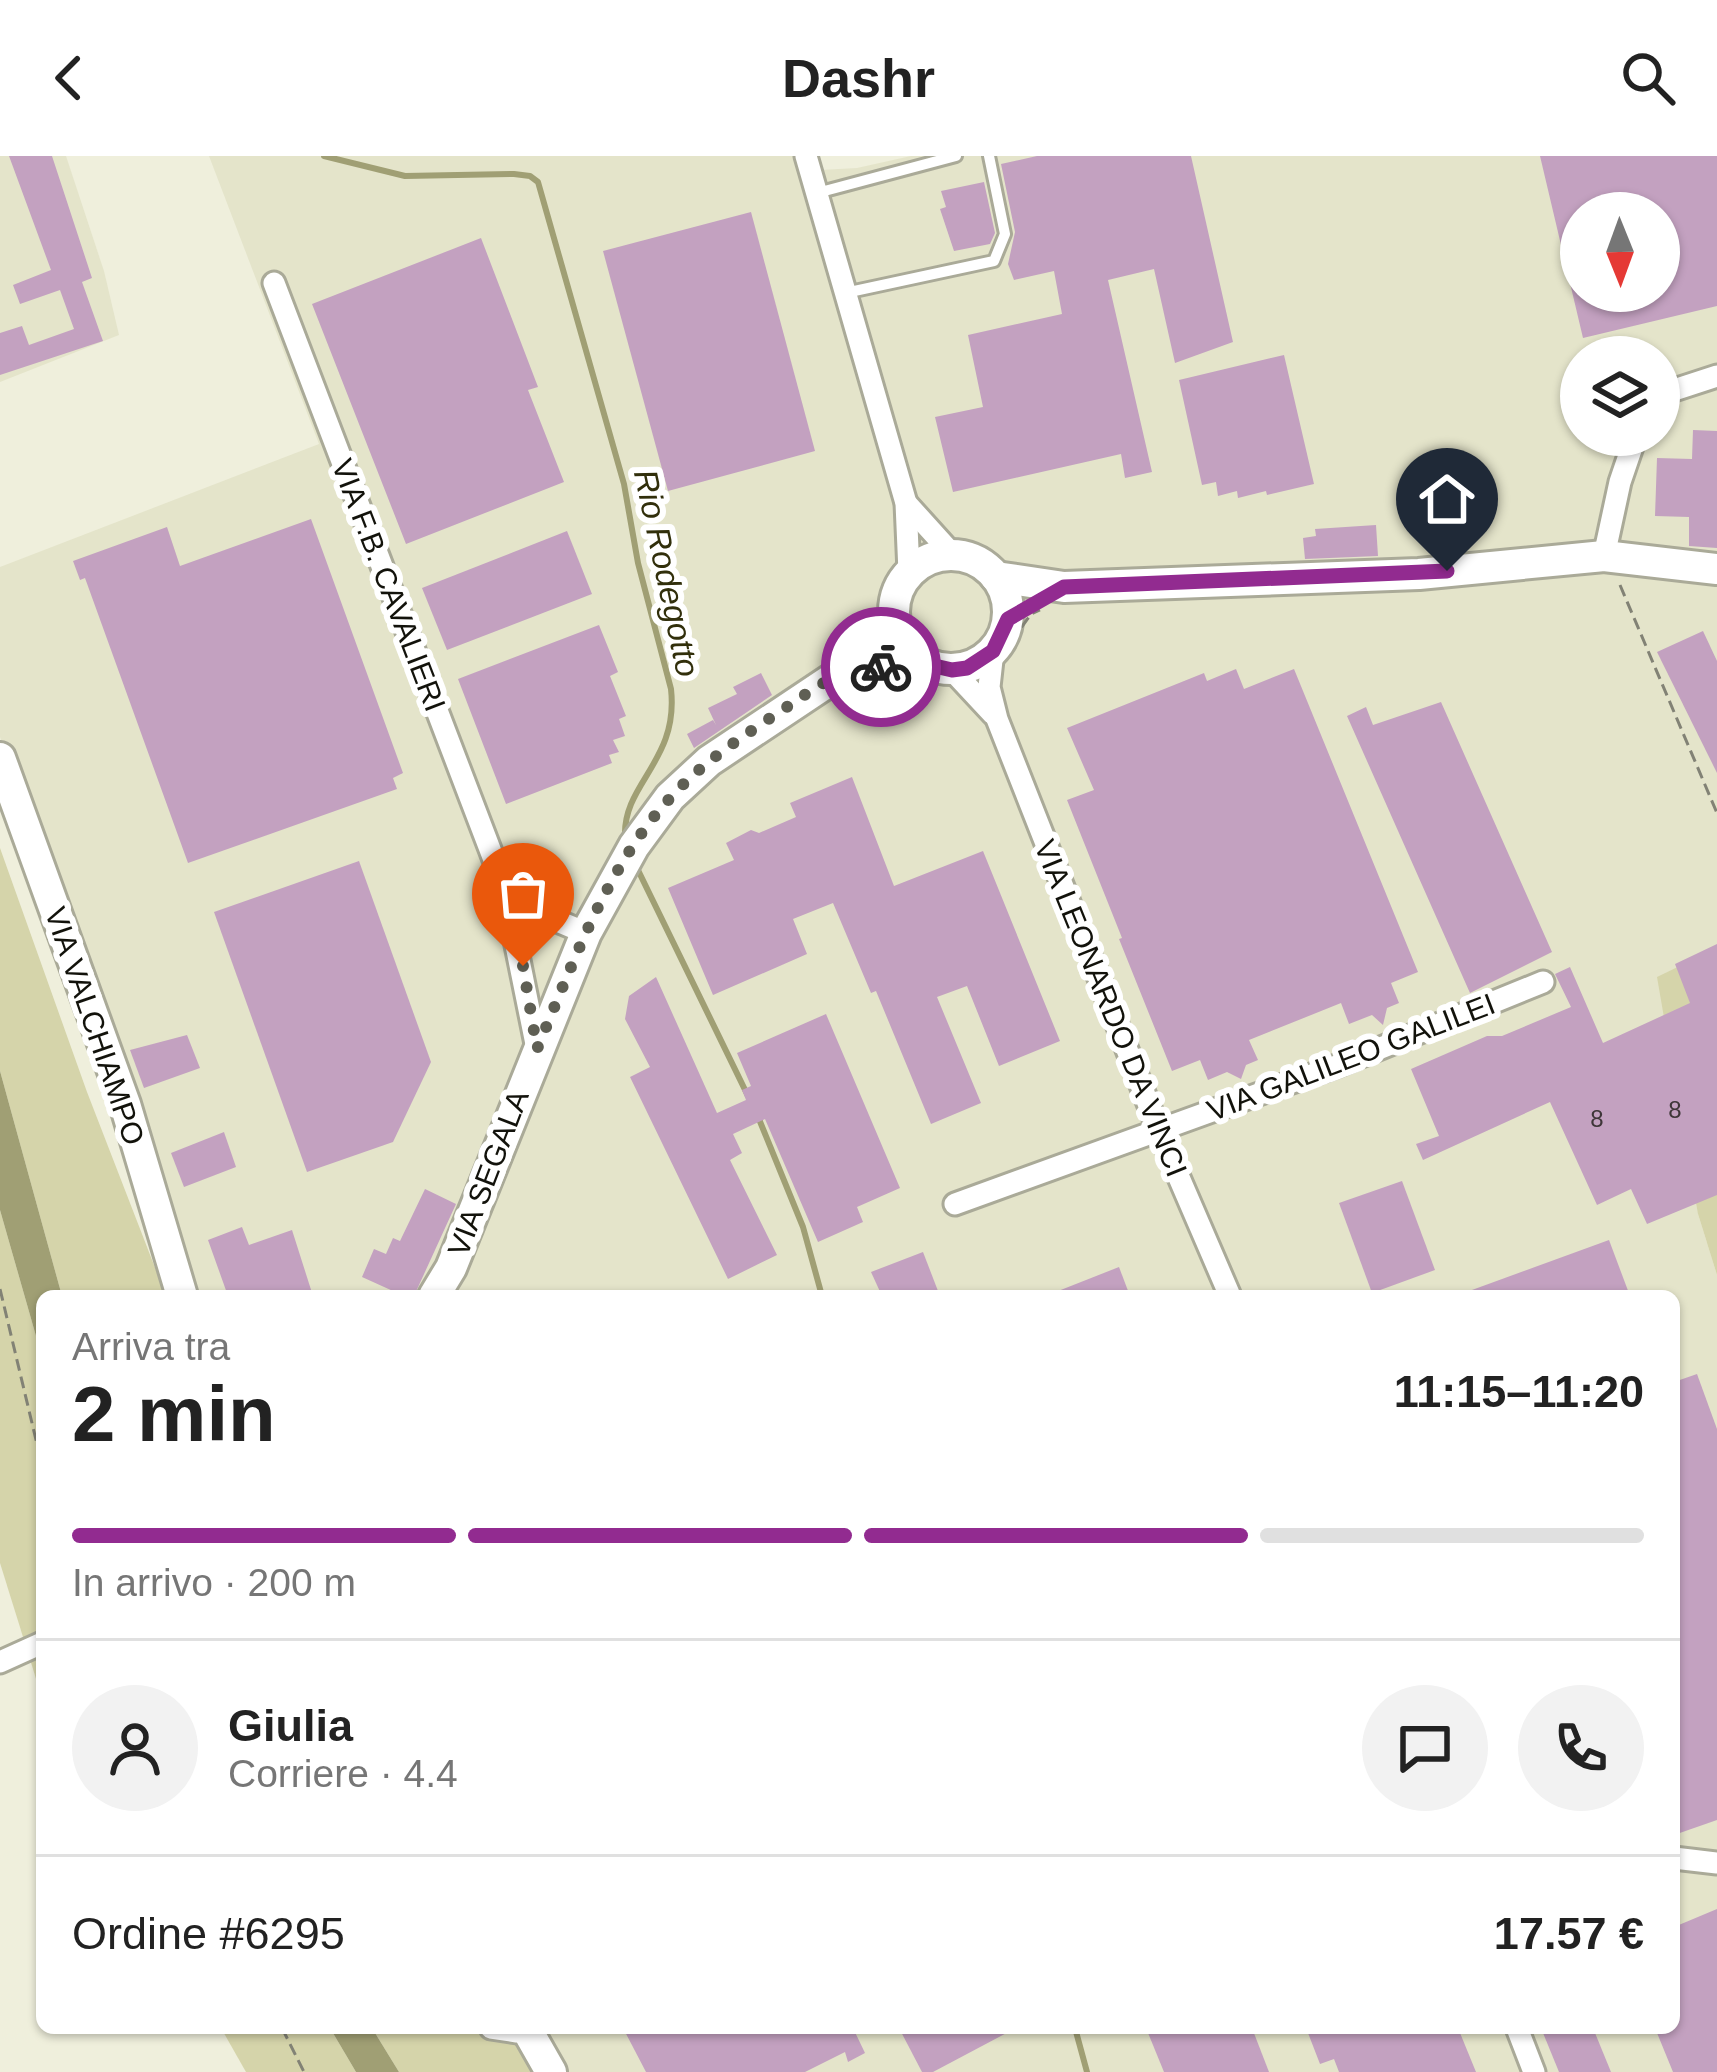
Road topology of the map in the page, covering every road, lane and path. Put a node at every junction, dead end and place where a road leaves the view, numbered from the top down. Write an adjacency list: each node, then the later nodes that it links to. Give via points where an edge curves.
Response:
1 (806, 156): 4 (street)
2 (956, 156): 4 (lane)
3 (989, 156): 6 (lane, via 1005,234 994,261)
4 (817, 193): 6 (street)
5 (274, 283): 24 (street, VIA F.B. CAVALIERI)
6 (844, 293): 10 (street)
7 (1717, 376): 8 (street)
8 (1680, 388)
9 (1629, 456): 12 (street)
10 (907, 503): 11 (street); 14 (street)
11 (952, 554): 14 (street); 15 (street, VIA SEGALA)
12 (1611, 567): 13 (street, VIA SEGALA); 16 (street, VIA SEGALA); 23 (path)
13 (1717, 568)
14 (909, 572): 17 (street, VIA SEGALA)
15 (996, 577): 16 (street, VIA SEGALA); 18 (street, via 1008,604)
16 (1054, 598): 18 (street, VIA SEGALA); 18 (path)
17 (893, 618): 19 (street, via 909,653); 20 (street, VIA SEGALA)
18 (1003, 640): 19 (street, VIA SEGALA, via 981,661); 21 (street, VIA LEONARDO DA VINCI, via 989,687)
19 (939, 667): 20 (street, VIA SEGALA); 21 (street, VIA LEONARDO DA VINCI)
20 (847, 669): 25 (street, VIA SEGALA, via 709,760 670,797)
21 (997, 718): 28 (street, VIA LEONARDO DA VINCI)
22 (0, 758): 31 (street, VIA VALCHIAMPO, via 125,1104)
23 (1717, 813)
24 (504, 886): 25 (street, via 529,909); 27 (street, VIA F.B. CAVALIERI)
25 (586, 933): 27 (street, VIA SEGALA)
26 (1543, 982): 28 (street, VIA GALILEO GALILEI)
27 (537, 1049): 32 (street, VIA SEGALA)
28 (1159, 1132): 29 (street, VIA GALILEO GALILEI); 33 (street, VIA LEONARDO DA VINCI)
29 (955, 1204)
30 (0, 1289): 34 (path)
31 (180, 1290)
32 (438, 1290)
33 (1227, 1290)
34 (36, 1441)
35 (36, 1646): 36 (street)
36 (0, 1662)
37 (1680, 1859): 38 (street)
38 (1717, 1863)
39 (285, 2034): 42 (path)
40 (529, 2034): 43 (street)
41 (1519, 2034): 44 (street)
42 (304, 2072)
43 (551, 2072)
44 (1534, 2072)

